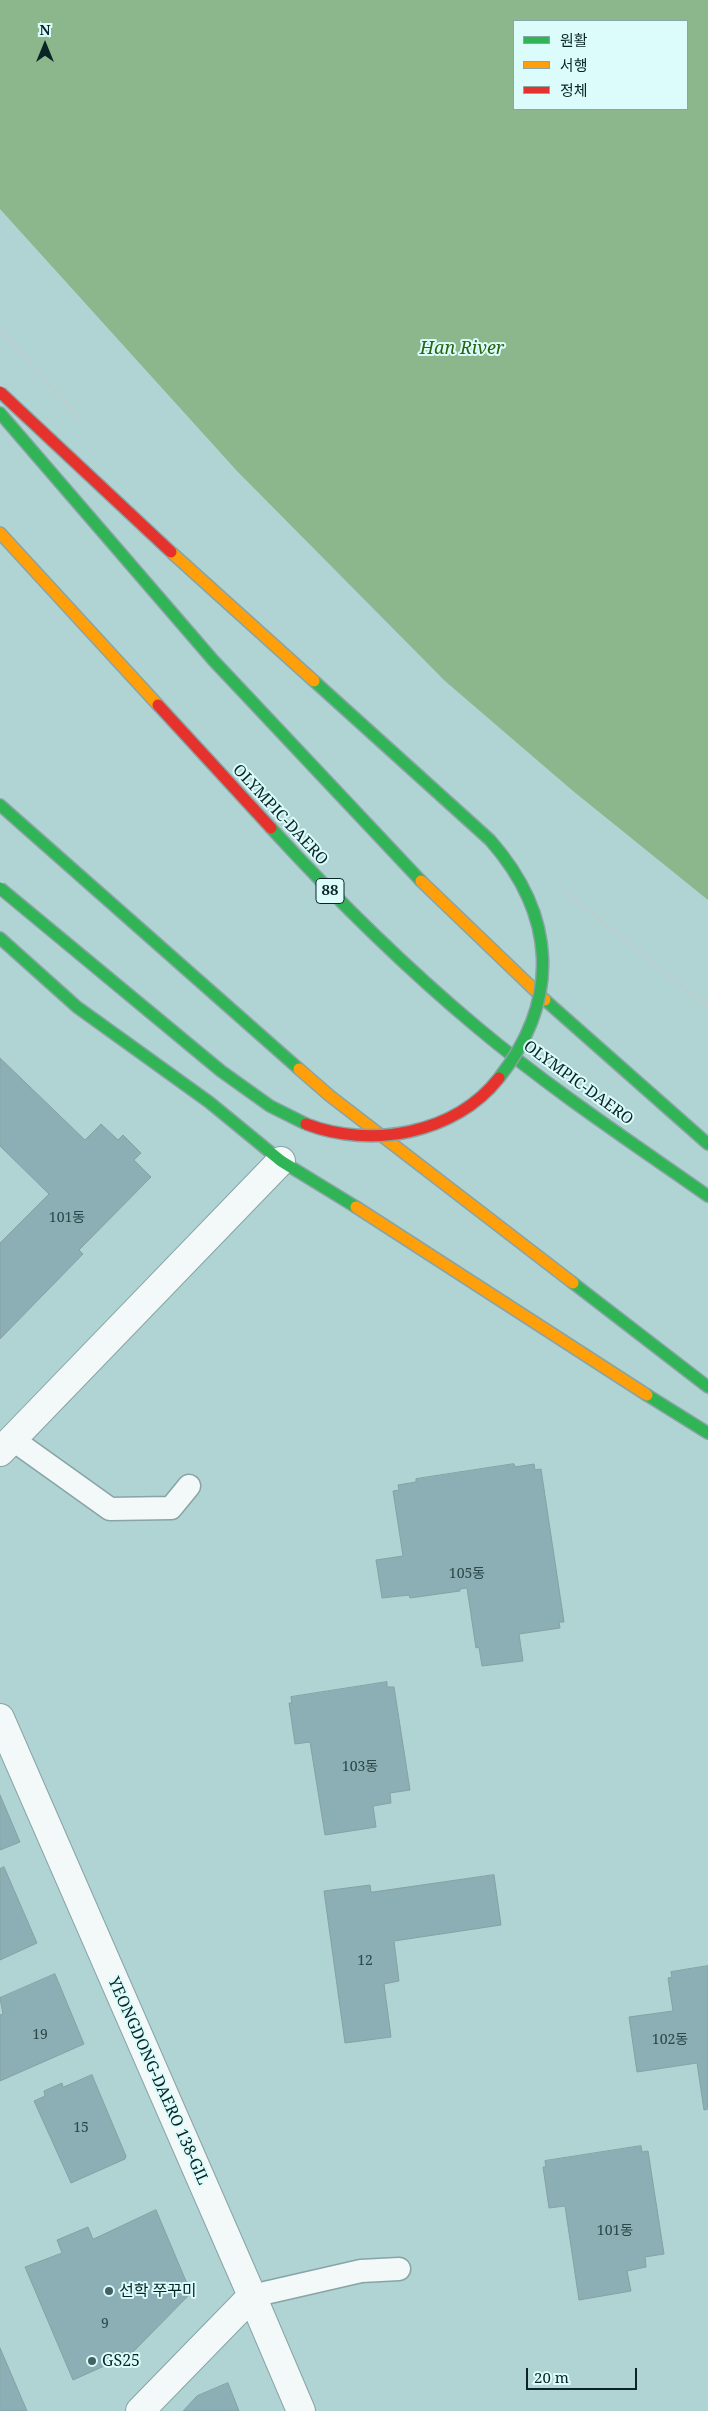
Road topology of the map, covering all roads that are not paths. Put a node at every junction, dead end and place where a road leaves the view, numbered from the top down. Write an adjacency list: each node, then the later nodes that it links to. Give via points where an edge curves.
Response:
1 (0, 392): 5 (highway, bridge, via 197,576 490,840 510,863 534,910 542,953 542,992 521,1052 500,1079 476,1100 421,1129 392,1136 360,1136 324,1130 289,1118 259,1100)
2 (0, 413): 7 (highway, via 213,660 408,868 519,977)
3 (0, 532): 9 (highway, OLYMPIC-DAERO / 88, via 310,871 399,958 479,1029 576,1103)
4 (0, 805): 10 (highway, via 330,1096)
5 (0, 888)
6 (0, 938): 8 (highway, via 77,1007 209,1102)
7 (708, 1144)
8 (281, 1161): 11 (highway, via 399,1233 579,1353); 12 (street)
9 (708, 1196)
10 (708, 1387)
11 (708, 1433)
12 (6, 1446): 13 (lane, via 110,1509 171,1508)
13 (189, 1486)
14 (0, 1718): 16 (street, YEONGDONG-DAERO 138-GIL)
15 (399, 2269): 16 (lane, via 361,2271)
16 (252, 2296): 17 (street); 18 (street, YEONGDONG-DAERO 138-GIL)
17 (140, 2411)
18 (301, 2411)

